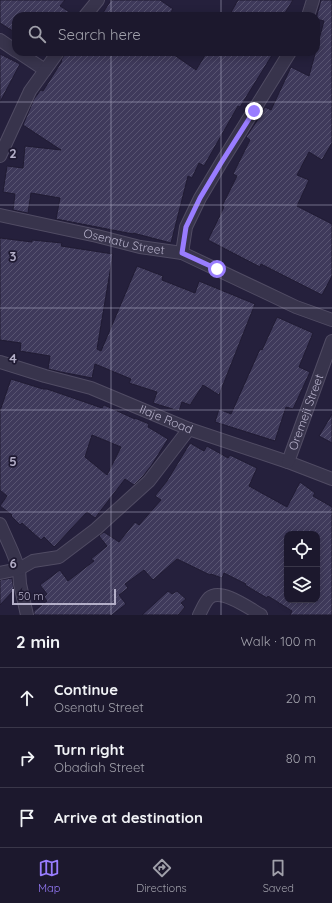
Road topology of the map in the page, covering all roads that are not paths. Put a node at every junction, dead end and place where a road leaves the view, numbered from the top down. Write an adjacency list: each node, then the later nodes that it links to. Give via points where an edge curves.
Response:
1 (98, 0): 3 (street)
2 (312, 0): 4 (street)
3 (88, 12)
4 (309, 12)
5 (0, 40): 6 (street)
6 (12, 48)
7 (24, 56): 10 (street)
8 (55, 56): 10 (street)
9 (288, 56): 13 (street, via 200,198 186,227)
10 (45, 70): 11 (street, via 30,91)
11 (0, 156)
12 (0, 215): 13 (street, Osenatu Street, via 140,247)
13 (182, 253): 14 (street, Osenatu Street, via 296,307)
14 (332, 320)
15 (332, 341): 18 (street, Oremeji Street)
16 (0, 362): 17 (street, Ilaje Road, via 91,388)
17 (189, 429): 18 (street, Ilaje Road); 21 (street, via 149,482 96,529 58,557 32,561)
18 (288, 462): 19 (street, Ilaje Road)
19 (332, 479)
20 (0, 524): 21 (street)
21 (19, 569): 22 (street); 23 (street)
22 (0, 573)
23 (28, 615)
24 (199, 615): 25 (street, via 210,597 217,595 229,596)
25 (262, 615)

